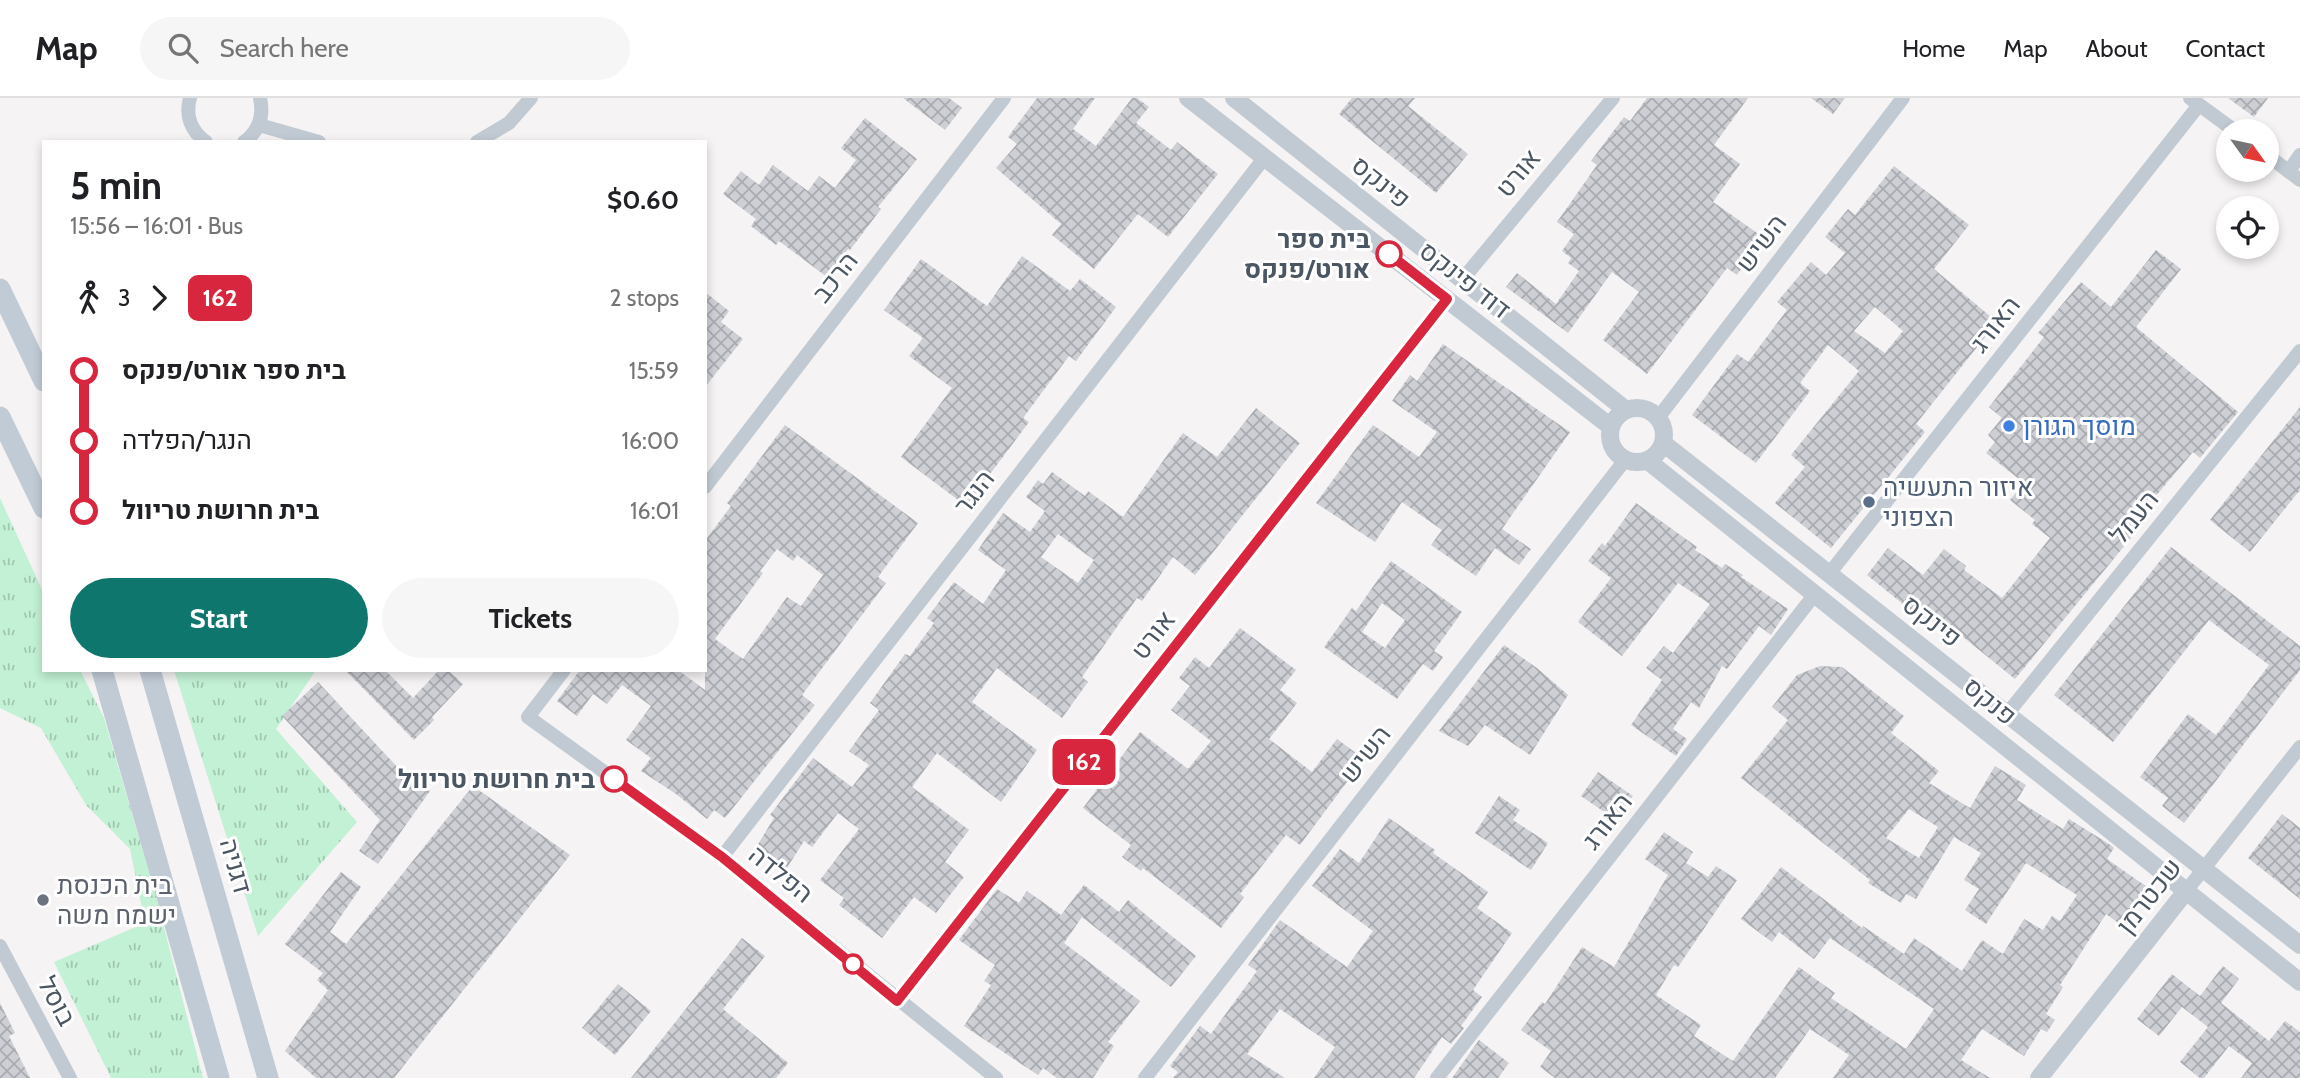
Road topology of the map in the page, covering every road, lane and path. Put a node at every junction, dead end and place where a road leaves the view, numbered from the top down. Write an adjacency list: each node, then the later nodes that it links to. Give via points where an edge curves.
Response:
1 (260, 98): 11 (street)
2 (531, 98): 15 (street, via 509,123)
3 (1004, 98): 32 (street, הרכב)
4 (1188, 98): 17 (street, דוד פינקס)
5 (1234, 98): 20 (street, פינקס)
6 (1613, 98): 20 (street, אורט)
7 (1903, 98): 27 (street, השיש)
8 (187, 99): 12 (street, via 190,123)
9 (2194, 102): 10 (street); 34 (street, האורג)
10 (2218, 119)
11 (259, 125): 13 (street); 14 (street)
12 (204, 140)
13 (247, 140)
14 (312, 140)
15 (480, 140)
16 (2300, 155): 19 (street)
17 (1265, 158): 22 (street, דוד פינקס); 41 (street, הנגר)
18 (2279, 164): 19 (street)
19 (2294, 176)
20 (1462, 280): 25 (street, פינקס)
21 (0, 289): 24 (main road)
22 (1447, 299): 28 (street, דוד פינקס); 47 (street, אורט)
23 (2300, 351): 39 (street, העמל)
24 (42, 377)
25 (1626, 410): 27 (street, via 1643,408); 28 (street)
26 (0, 417): 33 (main road)
27 (1658, 418): 29 (street, via 1665,434)
28 (1611, 427): 30 (street, via 1612,446)
29 (1663, 443): 31 (street); 34 (street, פינקס)
30 (1625, 460): 31 (street); 52 (street, השיש)
31 (1648, 461): 35 (street, פנקס)
32 (707, 484)
33 (42, 504)
34 (1829, 574): 39 (street, פינקס)
35 (1815, 594): 43 (street, פנקס); 53 (street, האורג)
36 (103, 672): 49 (main road)
37 (151, 672): 50 (main road, דגניה)
38 (562, 672): 41 (street, הפלדה, via 528,717)
39 (2007, 714): 42 (street, פינקס)
40 (2300, 747): 42 (street, שכטרמן)
41 (722, 857): 47 (street, הפלדה)
42 (2203, 869): 43 (street, שכטרמן); 44 (street, פינקס)
43 (2186, 891): 46 (street, פנקס); 54 (street, שכטרמן)
44 (2300, 945)
45 (0, 946): 48 (street, בוסל)
46 (2300, 982)
47 (897, 1001): 51 (street, הפלדה)
48 (70, 1078)
49 (219, 1078)
50 (268, 1078)
51 (996, 1078)
52 (1145, 1078)
53 (1437, 1078)
54 (2039, 1078)

